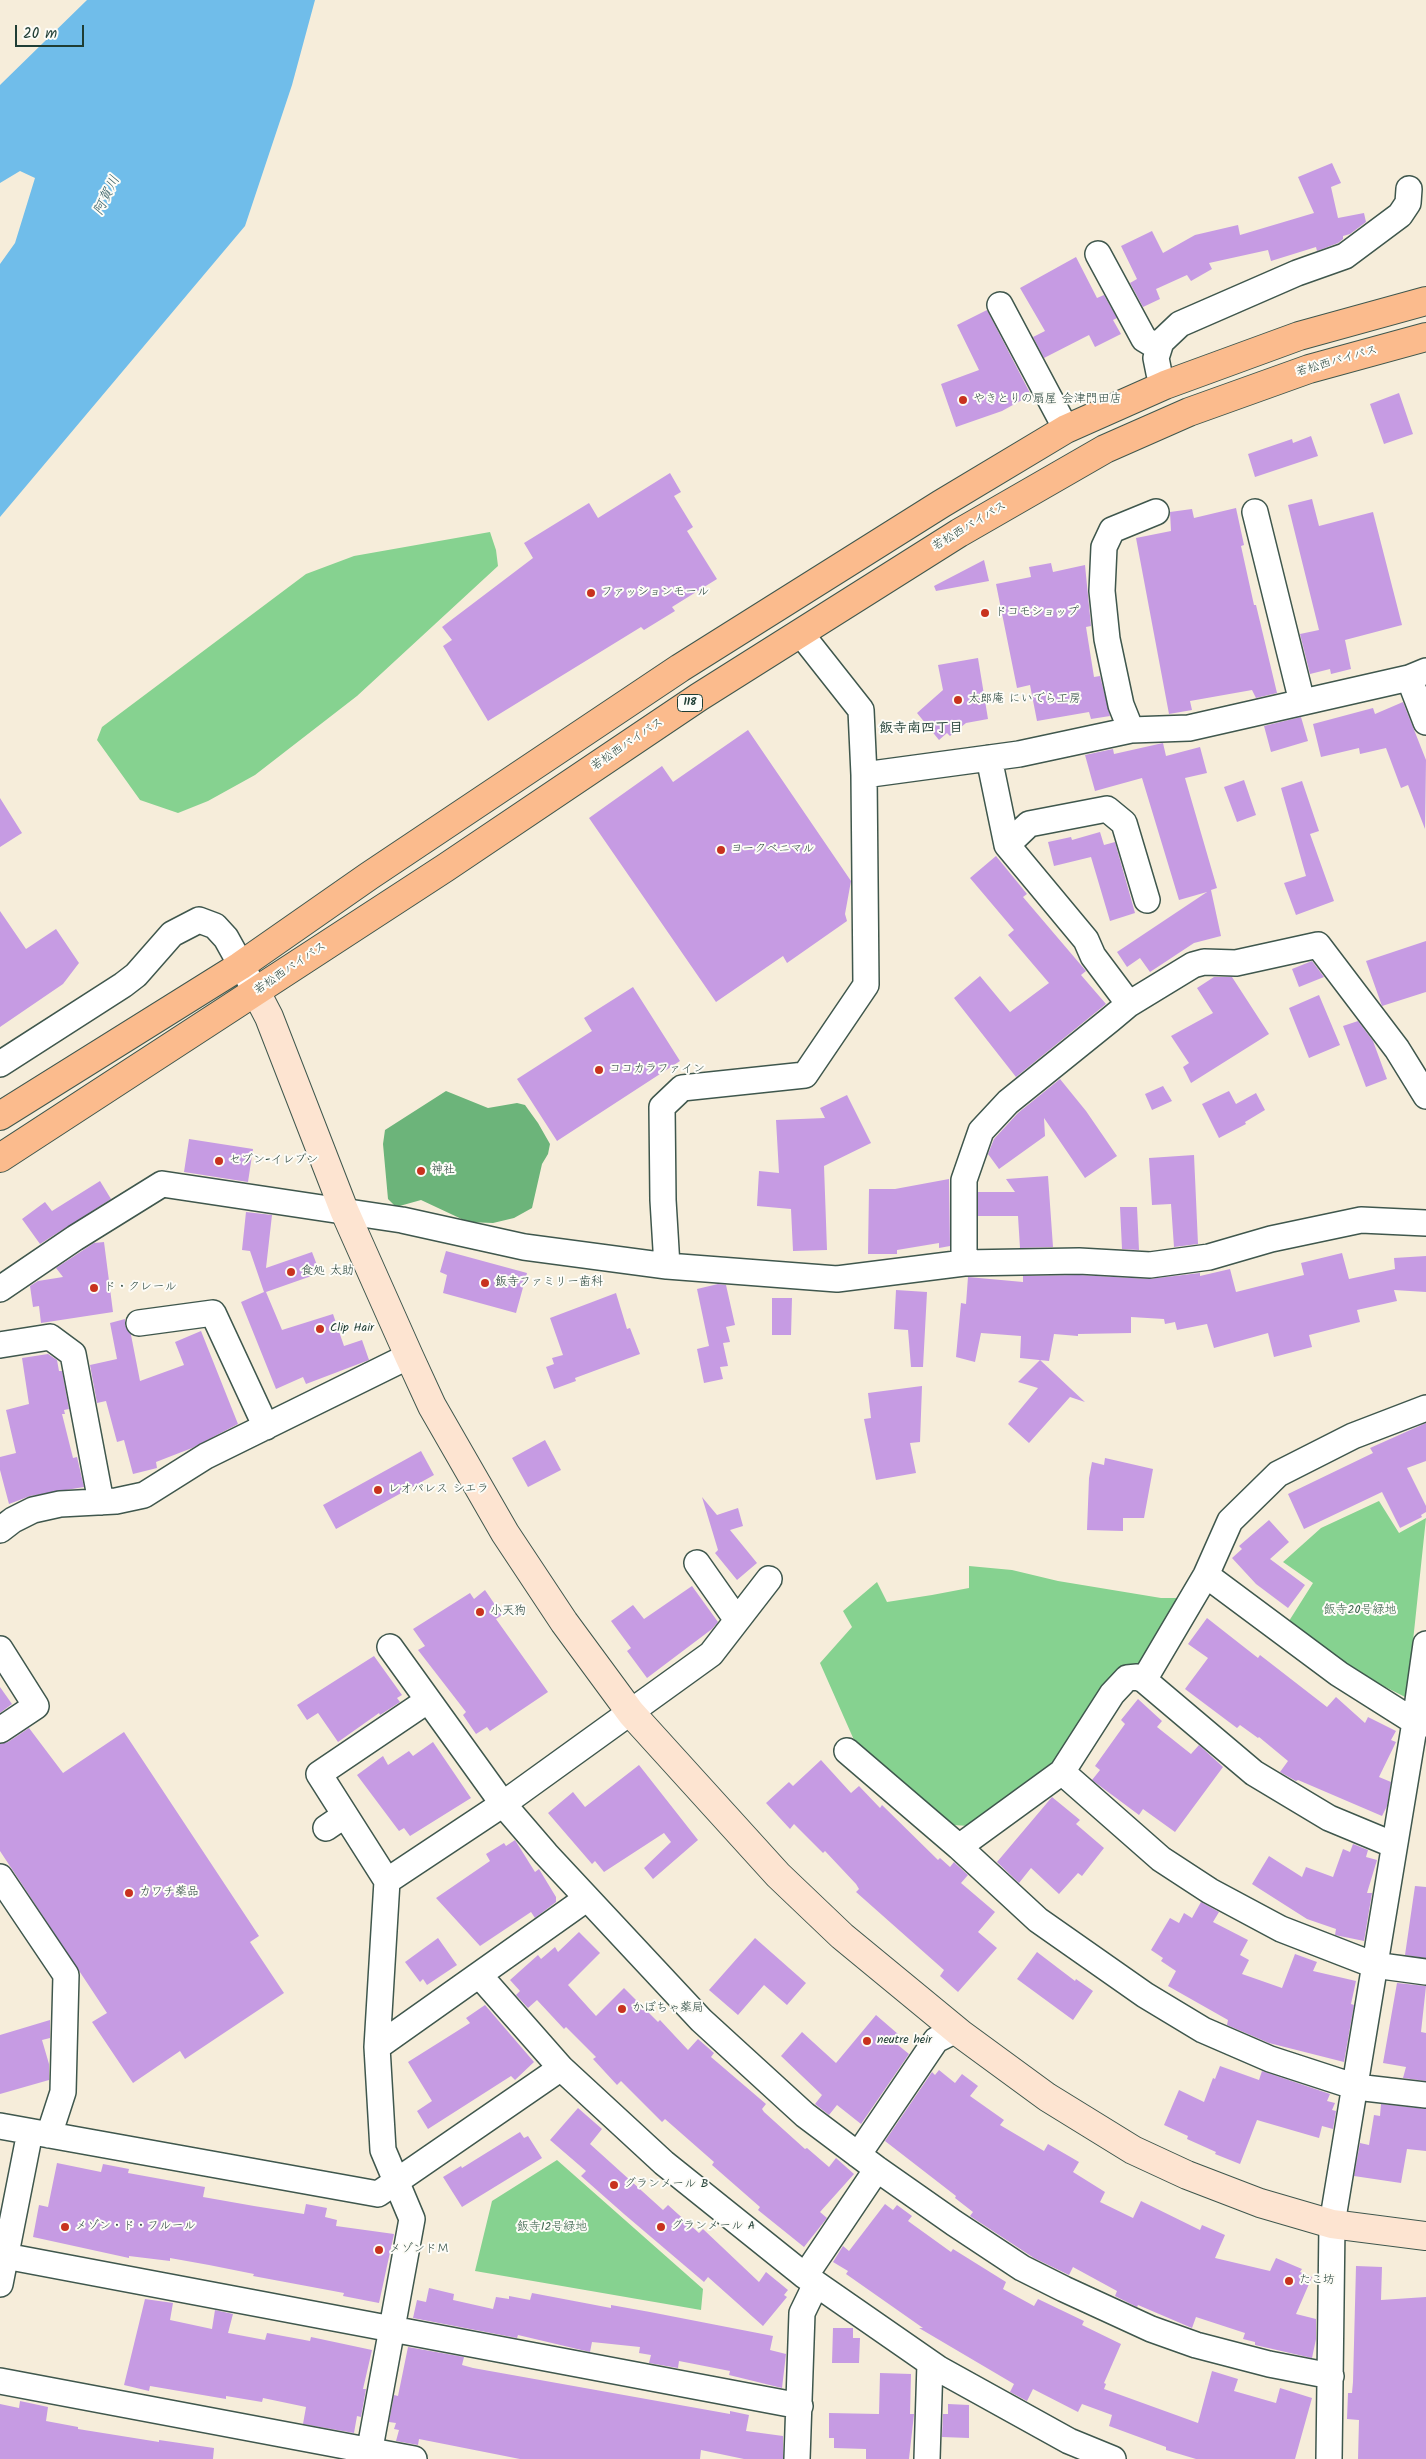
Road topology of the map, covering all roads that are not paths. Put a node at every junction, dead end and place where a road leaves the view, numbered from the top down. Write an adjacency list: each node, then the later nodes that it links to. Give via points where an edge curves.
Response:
1 (1409, 189): 6 (street, via 1408,203 1400,215 1346,256 1297,273 1180,324)
2 (1098, 254): 6 (street, via 1144,339)
3 (1426, 301): 7 (highway, via 1299,336)
4 (1000, 306): 8 (street)
5 (1426, 336): 11 (highway, 若松西バイパス / 118, via 1310,369 1190,412 1105,449 958,533)
6 (1159, 348): 7 (street, via 1156,358 1158,373)
7 (1165, 385): 8 (highway)
8 (1066, 429): 20 (highway, via 940,504 680,668)
9 (1156, 512): 15 (street, via 1112,530 1104,547 1102,591 1107,639 1116,686)
10 (1255, 512): 13 (street)
11 (801, 634): 17 (street, via 861,710); 21 (highway, 若松西バイパス / 118, via 699,697)
12 (1418, 675): 13 (street); 14 (street)
13 (1302, 702): 15 (street, via 1189,728)
14 (1426, 722)
15 (1132, 730): 16 (street)
16 (989, 758): 17 (street); 18 (street)
17 (864, 775): 30 (street, via 866,985 805,1074 682,1088 662,1107)
18 (1007, 845): 19 (street, via 1029,824 1107,809 1124,823); 22 (street, via 1086,940 1093,956)
19 (1147, 900)
20 (240, 966): 21 (street); 23 (street, via 226,938 215,926 199,920 172,934 123,985); 25 (highway)
21 (256, 992): 26 (highway, 若松西バイパス / 118); 27 (street, via 269,1017)
22 (1129, 1004): 24 (street, via 1193,965 1236,963 1318,945 1397,1049); 29 (street, via 1015,1096 981,1131 964,1180)
23 (0, 1064)
24 (1426, 1096)
25 (0, 1116)
26 (0, 1158)
27 (344, 1210): 30 (street, via 524,1247); 31 (street, via 162,1184); 34 (street)
28 (1426, 1223): 29 (street, via 1361,1220 1271,1239 1209,1257 1150,1265 1079,1261)
29 (964, 1263): 30 (street, via 837,1279)
30 (667, 1266)
31 (0, 1289)
32 (139, 1323): 36 (street, via 213,1313)
33 (0, 1345): 37 (street, via 50,1337 73,1354)
34 (409, 1356): 36 (street); 48 (street, via 441,1421 505,1533 564,1622)
35 (1426, 1408): 40 (street, via 1353,1436 1278,1474 1230,1521)
36 (266, 1427): 37 (street, via 206,1456 144,1495)
37 (101, 1502): 38 (street, via 60,1504 33,1510)
38 (0, 1530)
39 (698, 1563): 42 (street)
40 (1206, 1575): 46 (street); 49 (street, via 1339,1674)
41 (769, 1579): 42 (street)
42 (737, 1620): 48 (street, via 711,1654)
43 (1426, 1644): 49 (street)
44 (390, 1647): 47 (street)
45 (0, 1649): 50 (street, via 36,1706)
46 (1144, 1680): 52 (street, via 1127,1678 1112,1694); 54 (street, via 1254,1773 1329,1818)
47 (427, 1702): 53 (street); 57 (street, via 319,1774 336,1821)
48 (631, 1713): 53 (street); 62 (street, via 778,1875 842,1936)
49 (1421, 1723): 54 (street)
50 (0, 1730)
51 (847, 1750): 55 (street)
52 (1062, 1772): 55 (street); 59 (street, via 1161,1859 1210,1891 1281,1929)
53 (503, 1804): 57 (street); 58 (street)
54 (1394, 1846): 59 (street)
55 (959, 1847): 65 (street, via 1038,1920 1145,1995 1203,2030 1240,2047)
56 (0, 1877): 68 (street, via 66,1975 63,2092)
57 (387, 1881): 63 (street)
58 (586, 1899): 61 (street); 69 (street, via 701,2020 805,2115)
59 (1374, 1965): 60 (street); 65 (street)
60 (1426, 1972)
61 (480, 1976): 63 (street); 64 (street)
62 (956, 2030): 69 (street, via 936,2040); 72 (street, via 1047,2097 1133,2150 1260,2203)
63 (377, 2047): 71 (street, via 383,2150)
64 (561, 2068): 71 (street); 75 (street, via 664,2163)
65 (1356, 2087): 66 (street); 72 (street)
66 (1426, 2095)
67 (0, 2126): 68 (street)
68 (40, 2133): 71 (street, via 378,2194); 74 (street)
69 (858, 2155): 70 (street)
70 (877, 2169): 75 (street); 79 (street, via 1022,2268 1151,2329 1196,2345)
71 (398, 2182): 77 (street, via 412,2219)
72 (1332, 2224): 73 (street); 79 (street)
73 (1426, 2236)
74 (3, 2256): 76 (street); 77 (street)
75 (811, 2280): 78 (street); 81 (street, via 802,2313)
76 (0, 2284)
77 (391, 2330): 81 (street); 83 (street)
78 (930, 2363): 82 (street); 86 (street)
79 (1331, 2376): 89 (street)
80 (0, 2381): 83 (street)
81 (800, 2406): 85 (street)
82 (1059, 2434): 87 (street); 88 (street)
83 (369, 2454): 84 (street)
84 (414, 2459)
85 (797, 2459)
86 (927, 2459)
87 (1058, 2459)
88 (1113, 2459)
89 (1329, 2459)

